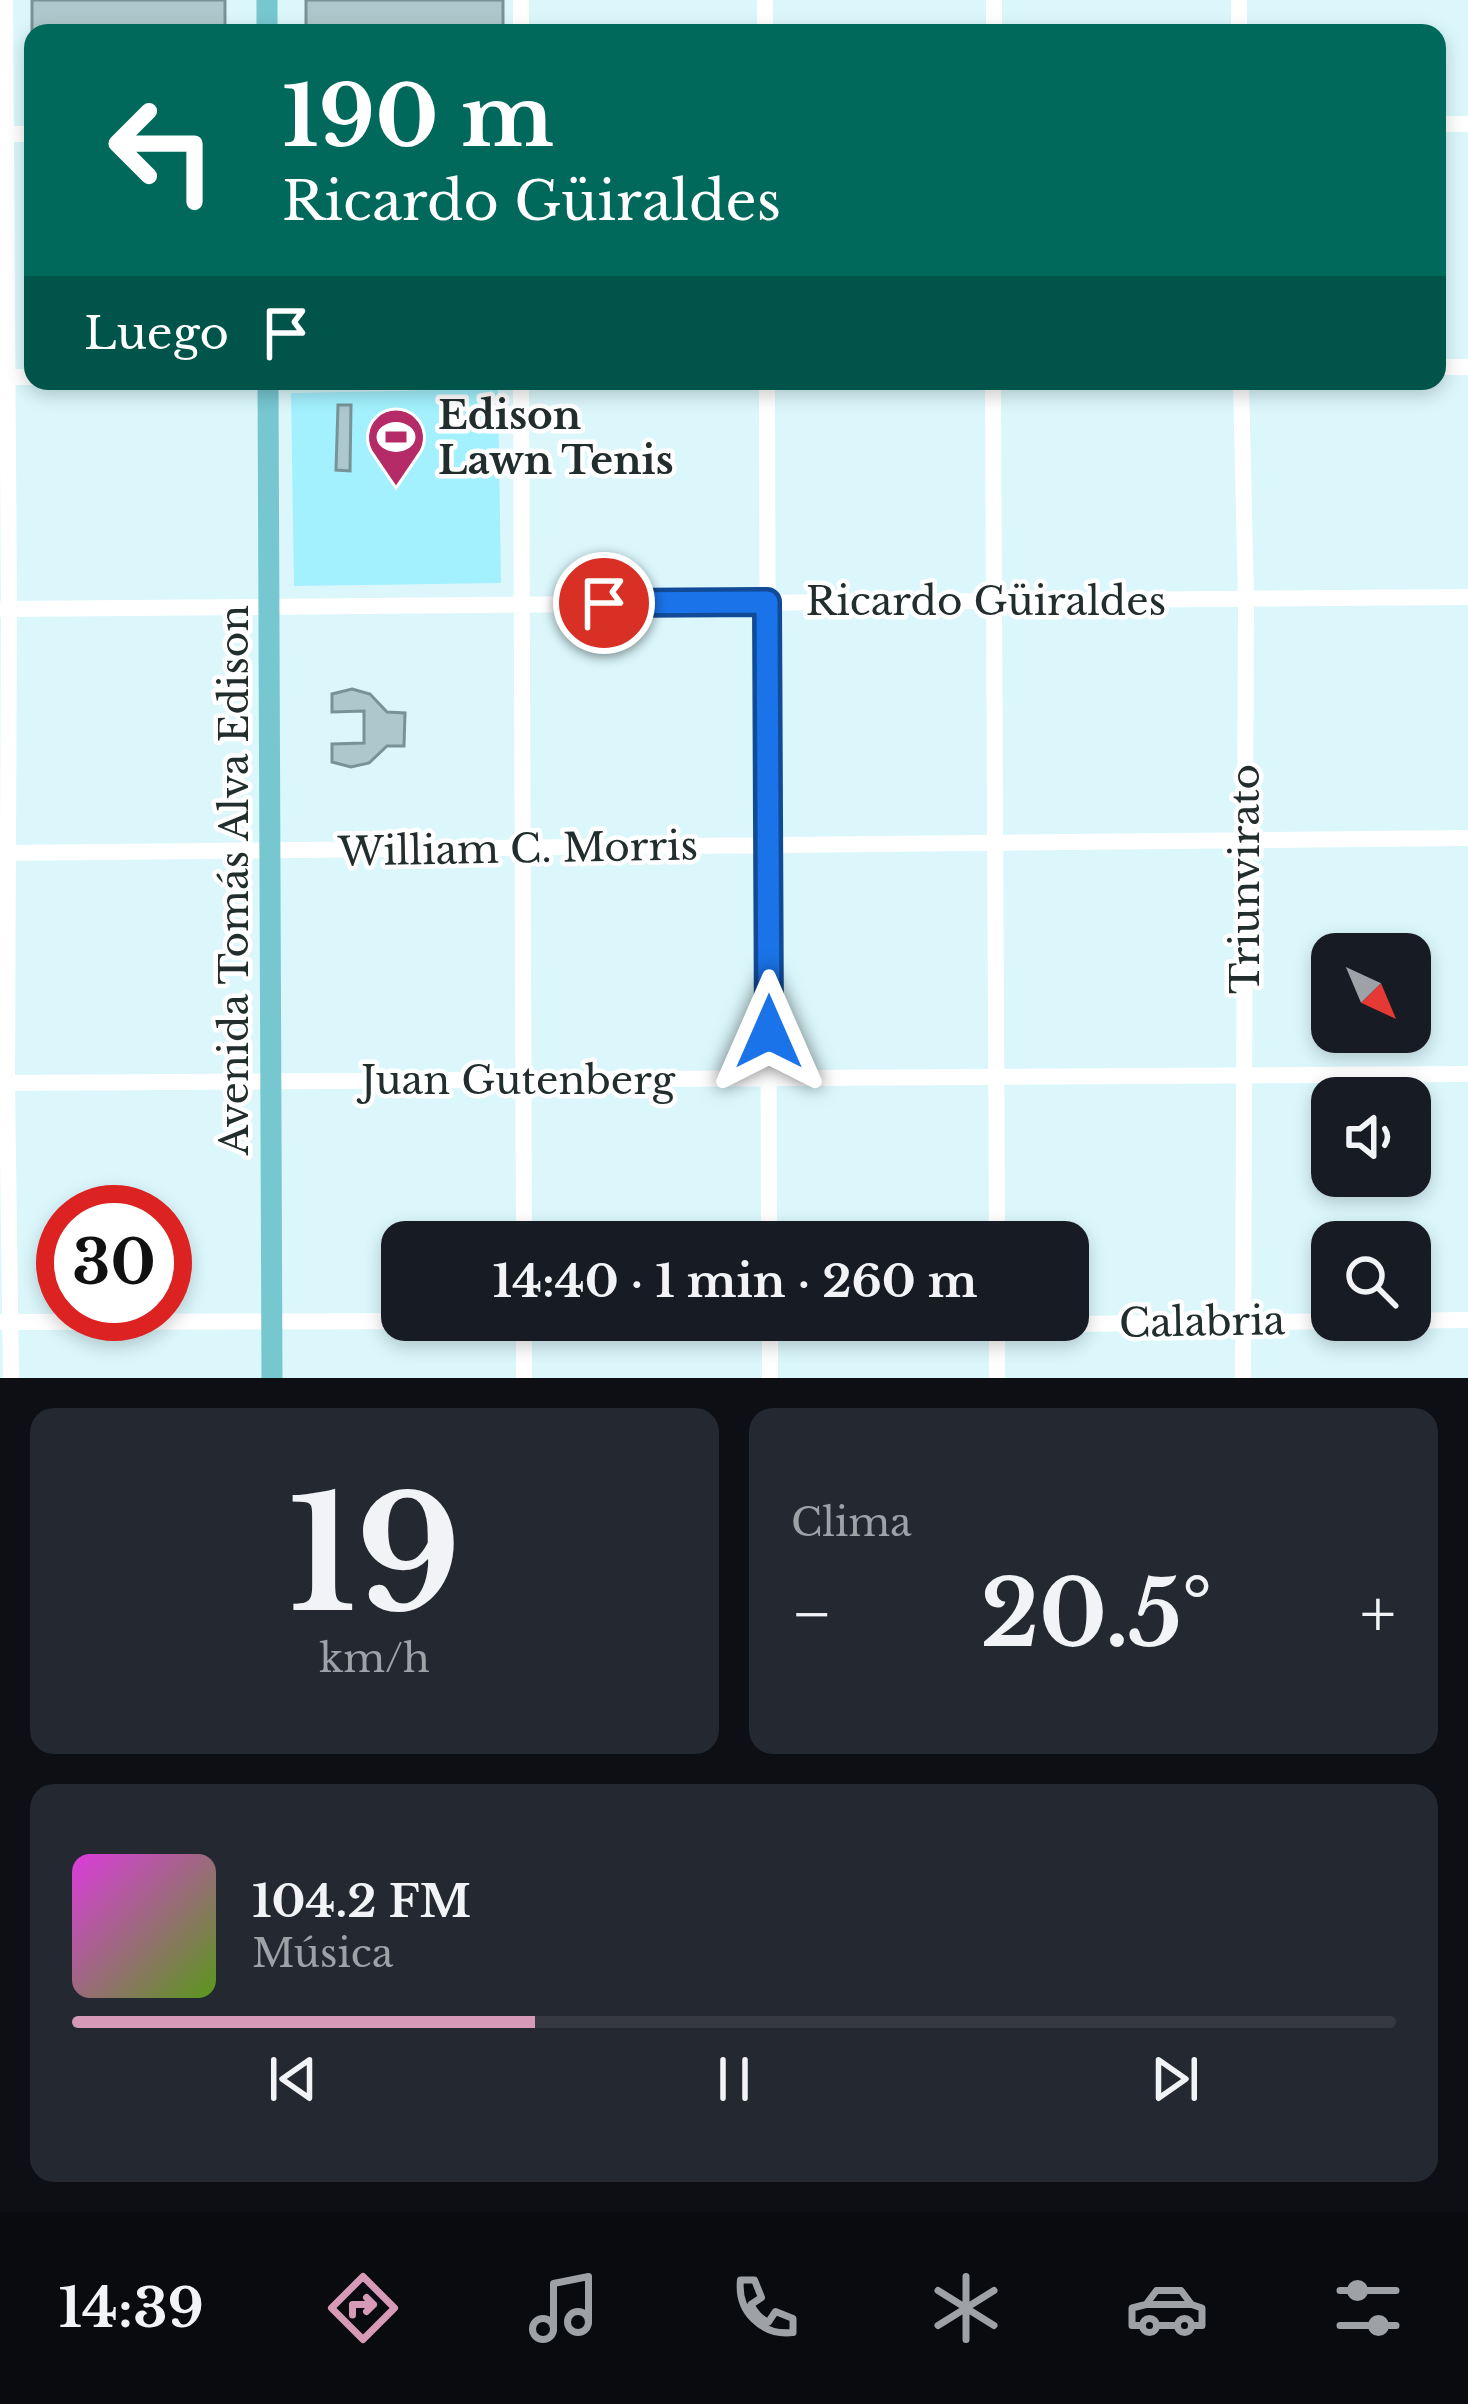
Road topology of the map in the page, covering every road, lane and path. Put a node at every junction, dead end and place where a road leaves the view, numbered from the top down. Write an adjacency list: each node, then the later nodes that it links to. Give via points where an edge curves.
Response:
1 (5, 0): 2 (street)
2 (2, 134): 3 (street)
3 (4, 377): 15 (street)
4 (268, 390): 14 (main road, Avenida Tomás Alva Edison)
5 (521, 390): 13 (street)
6 (767, 390): 12 (street)
7 (993, 390): 11 (street)
8 (1241, 390): 10 (street, Triunvirato)
9 (1468, 597): 10 (street, Ricardo Güiraldes)
10 (1246, 599): 11 (street, Ricardo Güiraldes); 17 (street, Triunvirato)
11 (994, 600): 12 (street, Ricardo Güiraldes); 18 (street)
12 (767, 602): 13 (street, Ricardo Güiraldes); 19 (street)
13 (522, 603): 14 (street, Ricardo Güiraldes); 20 (street)
14 (269, 606): 15 (street, Ricardo Güiraldes); 21 (main road, Avenida Tomás Alva Edison)
15 (4, 609): 22 (street)
16 (1468, 838): 17 (street, William C. Morris)
17 (1245, 841): 18 (street, William C. Morris); 24 (street, Triunvirato)
18 (995, 844): 19 (street, William C. Morris); 25 (street)
19 (768, 846): 20 (street, William C. Morris); 26 (street)
20 (523, 849): 21 (street, William C. Morris); 27 (street)
21 (270, 851): 22 (street, William C. Morris); 28 (main road, Avenida Tomás Alva Edison)
22 (4, 853): 29 (street)
23 (1468, 1075): 24 (street, Juan Gutenberg)
24 (1244, 1076): 25 (street, Juan Gutenberg); 38 (street, Triunvirato)
25 (996, 1077): 26 (street, Juan Gutenberg); 32 (street)
26 (769, 1078): 27 (street, Juan Gutenberg); 31 (street)
27 (524, 1080): 28 (street, Juan Gutenberg); 30 (street)
28 (271, 1081): 29 (street, Juan Gutenberg); 34 (main road, Avenida Tomás Alva Edison)
29 (3, 1083): 36 (street)
30 (524, 1221)
31 (769, 1221)
32 (997, 1221)
33 (1468, 1320): 38 (street, Calabria)
34 (272, 1321): 35 (street, Calabria); 36 (street, Calabria); 43 (main road, Avenida Tomás Alva Edison)
35 (381, 1321)
36 (5, 1322): 42 (street)
37 (1089, 1322): 38 (street, Calabria)
38 (1243, 1322): 47 (street, Triunvirato)
39 (524, 1341): 44 (street)
40 (770, 1341): 45 (street)
41 (997, 1341): 46 (street)
42 (11, 1378)
43 (272, 1378)
44 (524, 1378)
45 (770, 1378)
46 (997, 1378)
47 (1243, 1378)

